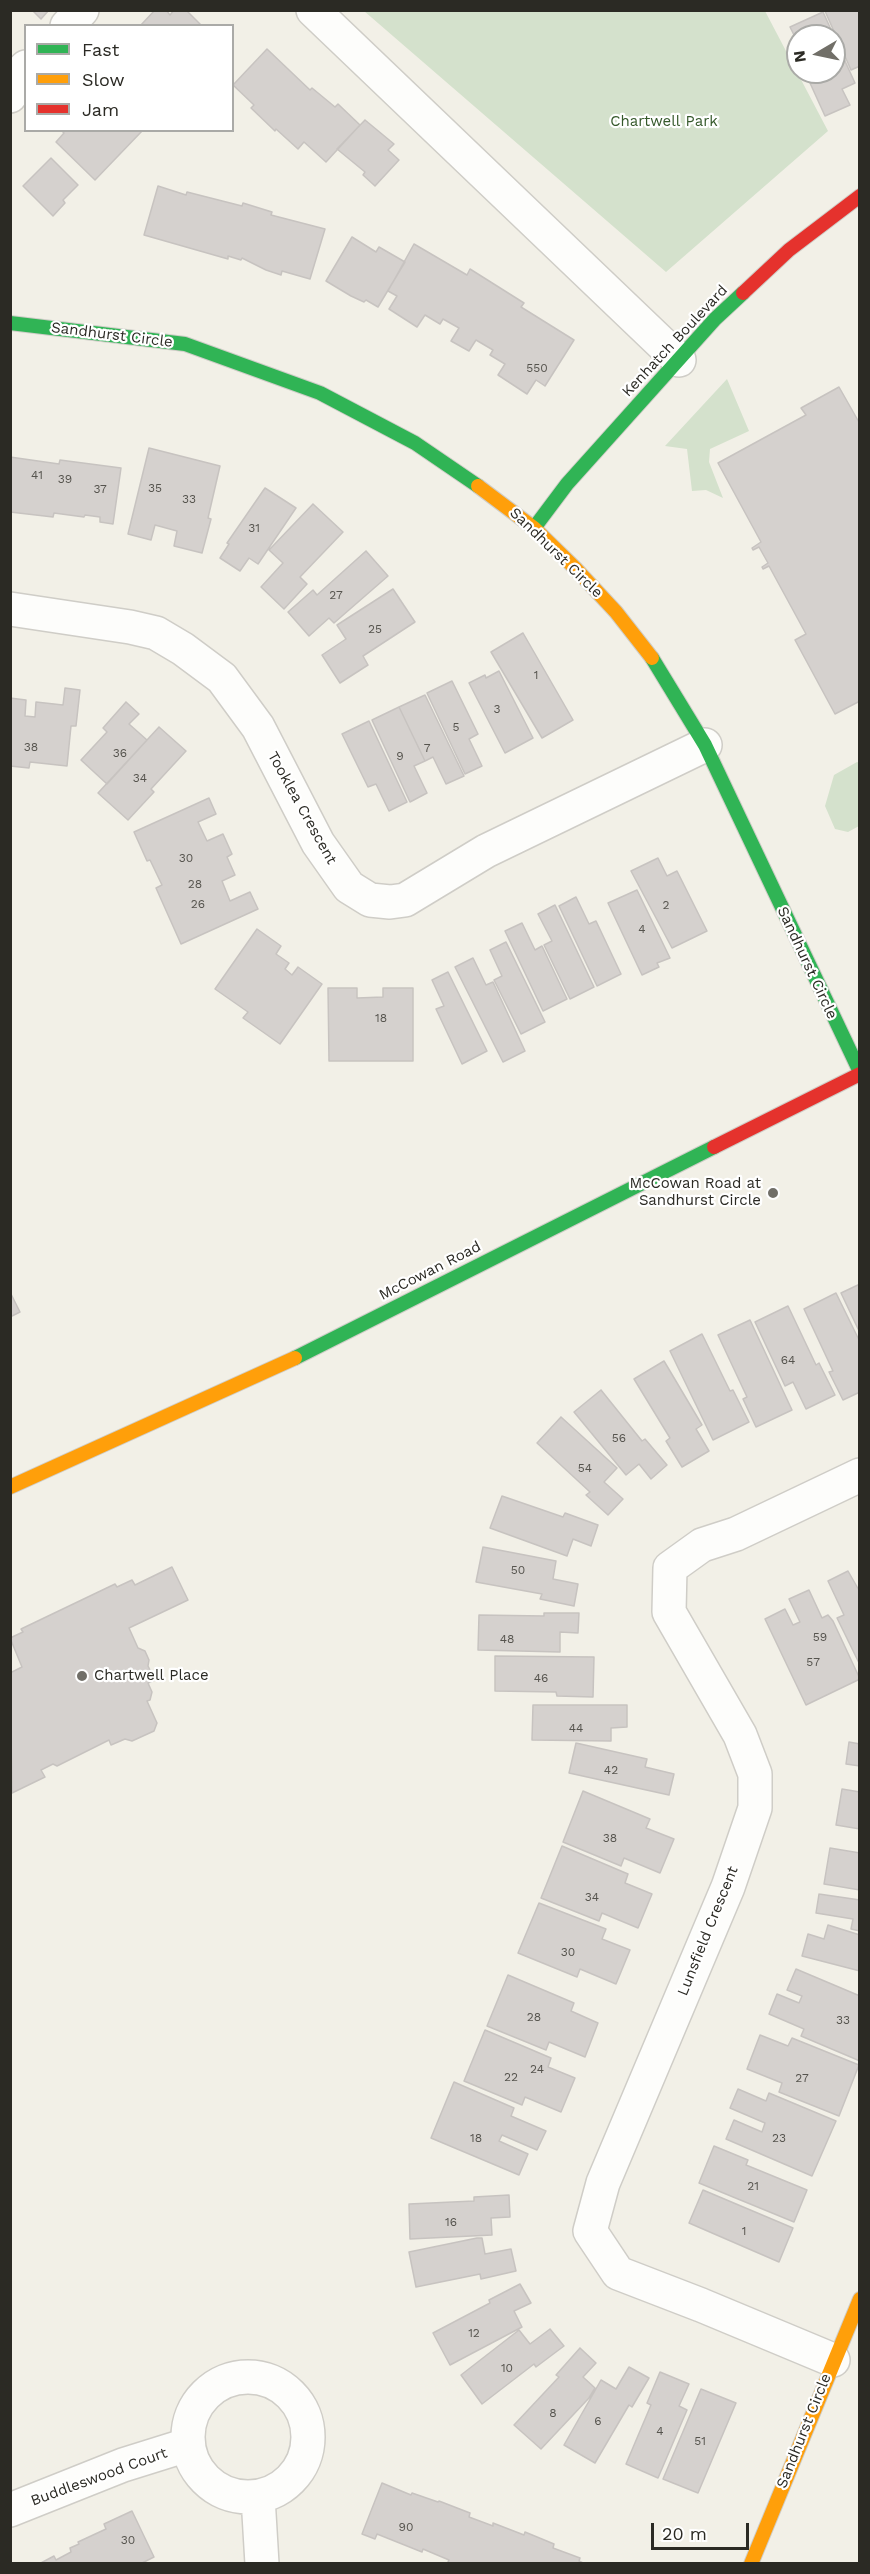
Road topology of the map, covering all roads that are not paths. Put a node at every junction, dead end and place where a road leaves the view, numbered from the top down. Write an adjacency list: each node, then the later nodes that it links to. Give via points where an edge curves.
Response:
1 (82, 10): 3 (street)
2 (313, 10): 8 (street)
3 (69, 24)
4 (24, 69): 5 (street)
5 (10, 96)
6 (860, 196): 8 (street, Kenhatch Boulevard, via 750,285)
7 (10, 323): 9 (street, Sandhurst Circle, via 185,344 320,393 415,443)
8 (679, 360): 9 (street, Kenhatch Boulevard, via 572,479)
9 (534, 528): 11 (street, Sandhurst Circle, via 616,612 659,667)
10 (10, 609): 11 (street, Tooklea Crescent, via 156,633 222,678 258,727 318,843 349,887 370,900 405,900 486,851)
11 (705, 745): 12 (street, Sandhurst Circle)
12 (860, 1073): 14 (street, McCowan Road, via 268,1371)
13 (860, 1475): 16 (street, Lunsfield Crescent, via 736,1534 702,1545 670,1568 669,1612 740,1735 755,1774 755,1808 728,1887 603,2183 590,2231 618,2273)
14 (10, 1487)
15 (860, 2299): 16 (street, Sandhurst Circle)
16 (842, 2364): 21 (street, Sandhurst Circle)
17 (187, 2445): 18 (street, via 204,2480 239,2497); 18 (street, via 193,2412 213,2387 245,2376 265,2379 283,2388 297,2402 306,2421 304,2461 293,2478); 19 (street, Buddleswood Court, via 123,2465)
18 (258, 2497): 20 (street)
19 (10, 2510)
20 (262, 2564)
21 (751, 2564)

